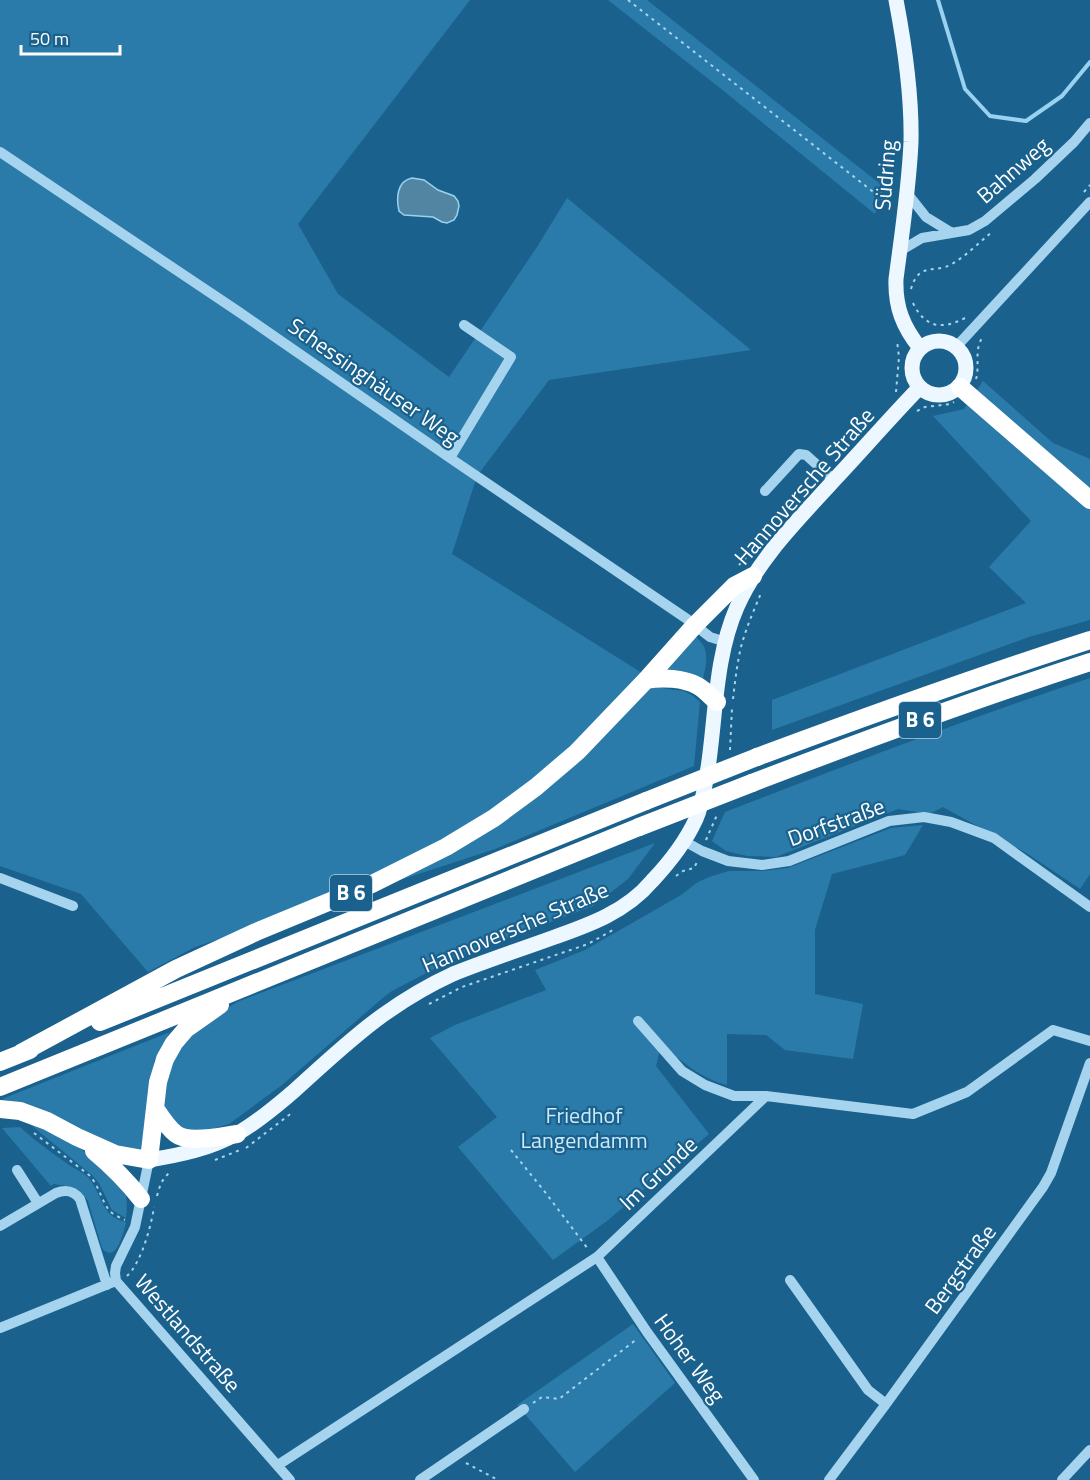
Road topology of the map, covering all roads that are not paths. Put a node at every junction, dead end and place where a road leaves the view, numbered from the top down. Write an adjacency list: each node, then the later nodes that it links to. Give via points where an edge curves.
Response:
1 (896, 0): 4 (main road, Südring, via 910,87)
2 (1090, 123): 6 (street, Bahnweg, via 985,221)
3 (0, 152): 13 (street, Schessinghäuser Weg)
4 (907, 193): 6 (street, via 926,216); 7 (main road, Südring)
5 (1090, 202): 9 (street)
6 (952, 234): 7 (street, Bahnweg, via 922,238)
7 (900, 251): 10 (main road, Südring, via 897,305)
8 (465, 325): 13 (street, via 511,357)
9 (957, 346): 10 (main road, via 935,341); 12 (main road, via 967,363)
10 (920, 348): 11 (main road, via 912,363)
11 (920, 388): 12 (main road, via 934,396); 14 (main road, Hannoversche Straße)
12 (964, 390): 16 (highway)
13 (450, 458): 18 (street, Schessinghäuser Weg)
14 (834, 480): 15 (street, via 806,454 799,454); 17 (main road, Hannoversche Straße, via 771,552)
15 (765, 491)
16 (1090, 500)
17 (758, 582): 18 (highway, B 6, via 734,586); 20 (main road, Hannoversche Straße, via 736,609)
18 (695, 625): 20 (street, Schessinghäuser Weg, via 710,637); 22 (highway, B 6)
19 (1090, 640): 31 (highway, B 6, bridge, via 1012,664 757,757)
20 (726, 642): 23 (main road, Hannoversche Straße)
21 (1090, 662): 28 (highway, B 6, bridge, via 752,783)
22 (646, 680): 23 (highway, via 680,680 697,686); 31 (highway, B 6, via 577,752 536,787 446,847 372,884 176,969)
23 (717, 702): 24 (main road, Hannoversche Straße, via 697,817)
24 (684, 841): 27 (street, Dorfstraße, via 728,861 762,865 789,861 890,821 924,817 994,838); 38 (main road, Hannoversche Straße, via 652,882 624,906 592,924 452,975 418,993 350,1040 278,1105)
25 (0, 878): 26 (street)
26 (73, 906)
27 (1090, 907)
28 (255, 982): 34 (highway, B 6); 36 (highway, via 186,1029 174,1043 158,1082)
29 (638, 1021): 35 (street, via 690,1076 734,1096)
30 (1090, 1041): 35 (street, via 1053,1030 967,1092 913,1114)
31 (21, 1053): 32 (highway, B 6)
32 (0, 1062)
33 (1090, 1063): 49 (street, Bergstraße, via 1043,1188)
34 (0, 1087)
35 (765, 1096): 45 (street, Im Grunde)
36 (155, 1108): 38 (highway, via 178,1136 196,1139); 40 (highway)
37 (0, 1109): 39 (highway, via 20,1111)
38 (237, 1134): 40 (main road, Hannoversche Straße, via 208,1147)
39 (77, 1137): 40 (highway, via 116,1154); 42 (highway, via 111,1165)
40 (149, 1160): 42 (street, Westlandstraße)
41 (17, 1170): 43 (street)
42 (141, 1199): 47 (street, Westlandstraße, via 135,1227)
43 (39, 1203): 44 (street); 47 (street, via 61,1191 78,1196)
44 (0, 1226)
45 (596, 1257): 52 (street, Im Grunde); 55 (street, Hoher Weg)
46 (790, 1280): 49 (street, via 868,1390)
47 (112, 1283): 48 (street); 52 (street, Westlandstraße)
48 (0, 1328)
49 (886, 1404): 56 (street, Bergstraße)
50 (524, 1409): 54 (street)
51 (1090, 1450): 57 (street)
52 (278, 1465): 53 (street, Westlandstraße)
53 (290, 1480)
54 (420, 1480)
55 (754, 1480)
56 (829, 1480)
57 (1062, 1480)

